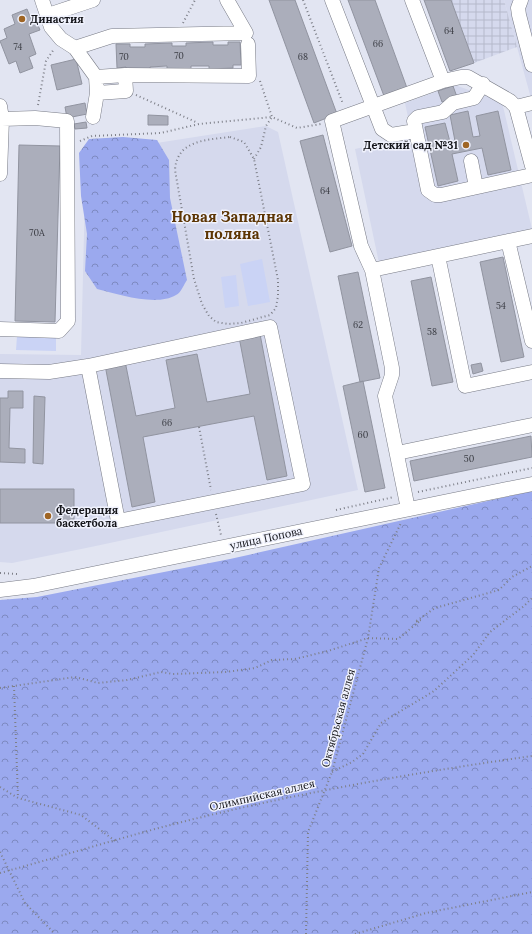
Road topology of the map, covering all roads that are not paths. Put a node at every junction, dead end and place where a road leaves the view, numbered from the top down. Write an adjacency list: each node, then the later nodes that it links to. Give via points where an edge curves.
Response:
1 (42, 0): 7 (street)
2 (93, 0): 7 (street)
3 (227, 0): 9 (street, via 246,33 112,36)
4 (332, 0): 17 (street)
5 (412, 0): 13 (street)
6 (521, 0): 10 (street, via 519,15)
7 (48, 16): 9 (street, via 52,27 62,39)
8 (248, 44): 11 (street, via 249,76)
9 (75, 48): 12 (street)
10 (532, 65)
11 (125, 75): 12 (street); 15 (street, via 126,91)
12 (96, 77): 15 (street)
13 (443, 81): 14 (street, via 468,77); 17 (street)
14 (482, 84): 18 (street, via 510,100); 21 (street, via 474,98 453,103 443,112 415,119)
15 (97, 93): 20 (street)
16 (532, 103): 18 (street)
17 (373, 106): 21 (street, via 386,133 397,135); 30 (street, via 332,121 361,246)
18 (516, 107): 23 (street)
19 (1, 112): 24 (street); 31 (street, via 67,122 68,322 59,331)
20 (93, 117)
21 (415, 131): 26 (street, via 426,186 432,193 441,195)
22 (470, 161): 26 (street)
23 (532, 166)
24 (0, 174)
25 (532, 175): 26 (street)
26 (476, 187)
27 (532, 236): 28 (street)
28 (508, 241): 29 (street); 32 (street)
29 (438, 256): 30 (street); 35 (street, via 465,386)
30 (372, 270): 37 (street, via 392,368 385,396)
31 (0, 329)
32 (532, 341)
33 (88, 366): 33 (street, via 118,521 303,484 270,327); 34 (street, via 49,372)
34 (0, 371)
35 (532, 372)
36 (532, 424): 37 (street)
37 (396, 453): 39 (street)
38 (532, 484): 39 (street, улица Попова)
39 (408, 509): 40 (street, улица Попова, via 33,586)
40 (0, 590)

